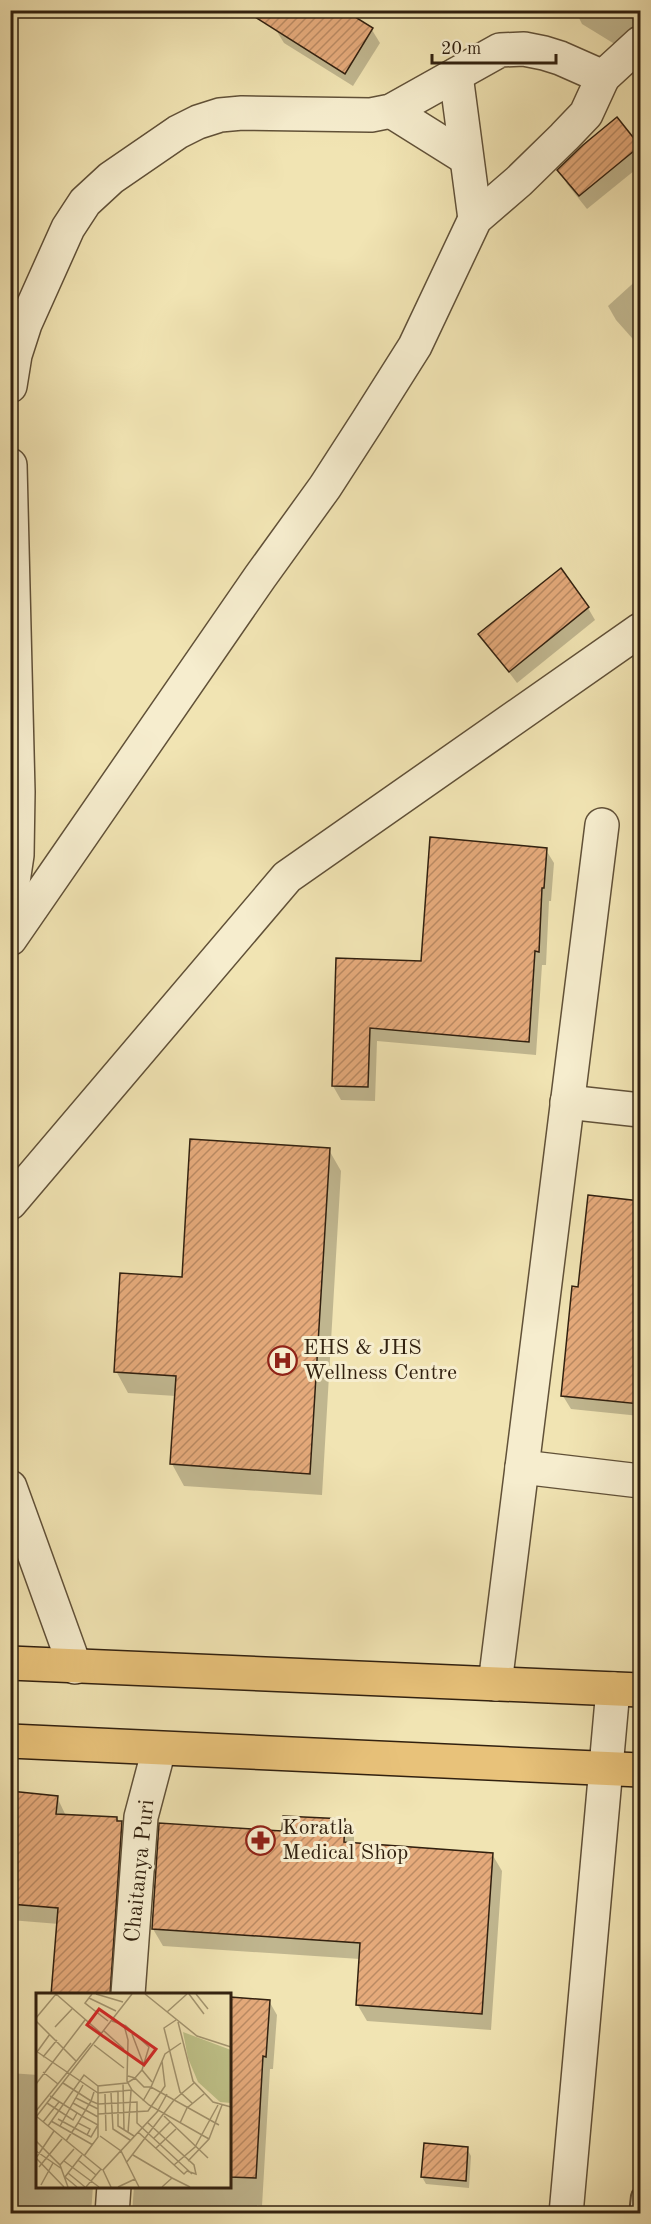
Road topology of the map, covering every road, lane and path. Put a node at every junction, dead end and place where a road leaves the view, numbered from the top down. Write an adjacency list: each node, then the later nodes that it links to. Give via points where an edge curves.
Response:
1 (640, 43): 3 (street)
2 (456, 75): 3 (street, via 500,50 524,49 560,58); 4 (street); 5 (street)
3 (603, 76): 6 (street, via 579,122)
4 (391, 111): 5 (street); 7 (street, via 371,115 220,115 177,132 111,178 85,202 68,228 25,324)
5 (466, 158): 6 (street)
6 (475, 219): 12 (street, via 416,346 367,422)
7 (10, 386)
8 (10, 465): 11 (street, via 18,792 17,855)
9 (640, 630): 15 (street, via 287,877)
10 (602, 825): 13 (street)
11 (10, 902)
12 (10, 939)
13 (567, 1102): 14 (street); 16 (street)
14 (640, 1110)
15 (10, 1203)
16 (522, 1467): 17 (street); 21 (street)
17 (640, 1481)
18 (10, 1487): 20 (street)
19 (10, 1663): 20 (main road)
20 (75, 1667): 21 (main road)
21 (495, 1684): 22 (main road)
22 (627, 1689): 25 (street)
23 (10, 1741): 24 (main road)
24 (159, 1749): 25 (main road); 27 (street, Chaitanya Puri, via 141,1817)
25 (606, 1767): 26 (main road); 31 (street)
26 (640, 1770)
27 (128, 1993)
28 (114, 2188): 30 (street)
29 (640, 2196): 32 (lane)
30 (112, 2214)
31 (566, 2214)
32 (638, 2214)

